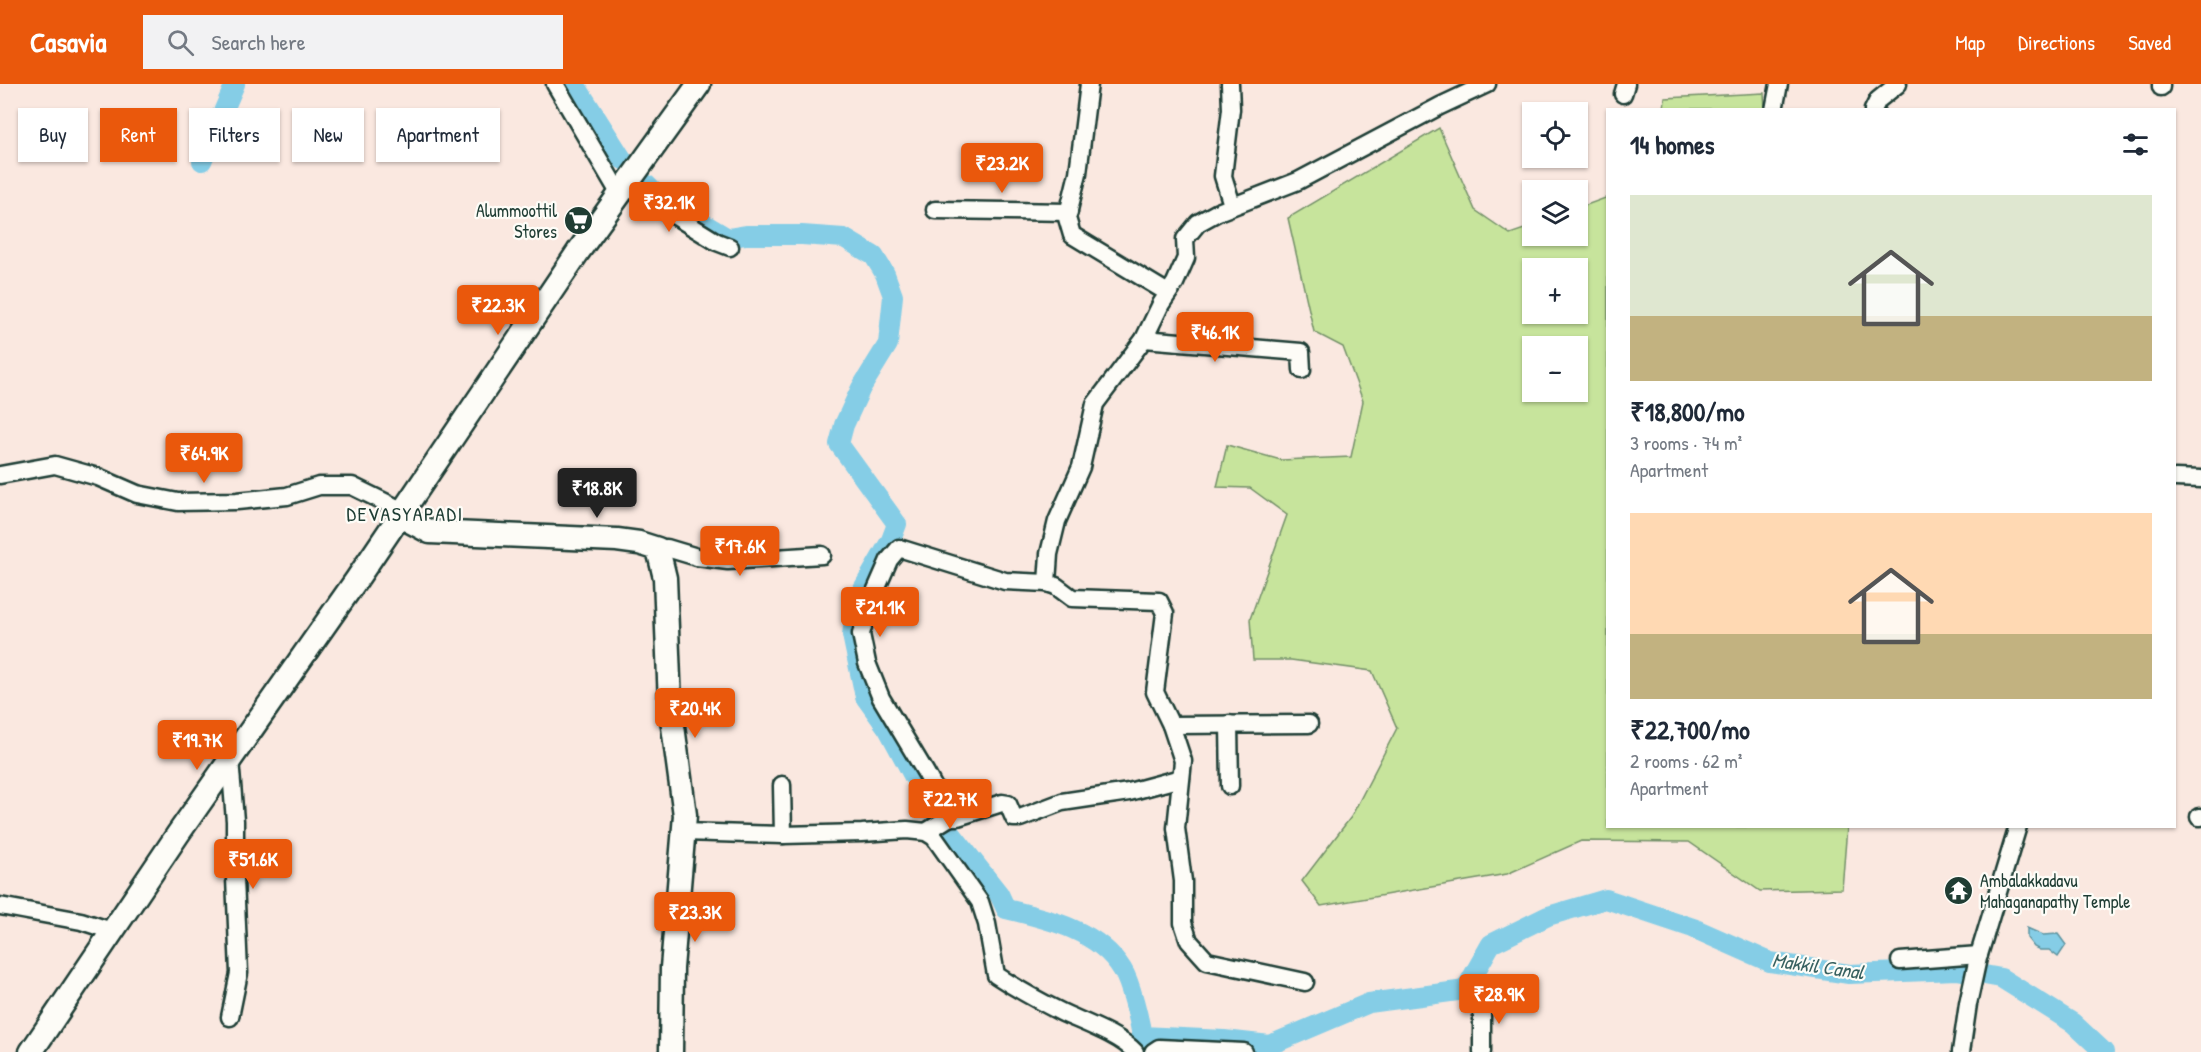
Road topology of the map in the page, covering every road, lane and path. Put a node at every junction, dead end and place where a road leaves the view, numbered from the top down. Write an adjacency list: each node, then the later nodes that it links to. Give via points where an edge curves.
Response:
1 (555, 84): 10 (street)
2 (699, 84): 10 (main road)
3 (1089, 84): 13 (street)
4 (1230, 84): 11 (street, via 1223,176)
5 (1488, 84): 11 (street, via 1298,182)
6 (1779, 84): 8 (street)
7 (1898, 84): 9 (street, via 1878,100)
8 (1774, 108)
9 (1875, 108)
10 (624, 186): 14 (street); 21 (main road)
11 (1232, 205): 15 (street, via 1198,223 1185,239 1186,258)
12 (935, 210): 13 (street)
13 (1069, 212): 15 (street, via 1072,235)
14 (730, 247)
15 (1168, 293): 16 (street)
16 (1144, 339): 17 (street, via 1301,352); 24 (street, via 1095,404 1081,467 1057,521)
17 (1302, 370)
18 (0, 475): 21 (street, via 55,465 98,477 137,494 178,502 257,499 287,496 319,486 352,486)
19 (2176, 478): 20 (street)
20 (2201, 479)
21 (402, 513): 22 (main road, via 430,532 617,540); 28 (main road)
22 (658, 549): 23 (street, via 728,561); 34 (main road, via 665,578 670,704)
23 (822, 555)
24 (1047, 583): 27 (street, via 1072,598 1159,601 1165,613 1155,692); 32 (street, via 1005,581 900,548 889,560 868,608 861,634 867,663 881,699 926,773)
25 (1229, 724): 26 (street); 27 (street); 31 (street)
26 (1309, 724)
27 (1171, 725): 29 (street, via 1183,761)
28 (230, 759): 38 (main road); 43 (street, via 239,973)
29 (1181, 778): 32 (street, via 1129,792 1062,802 1020,818 1014,818 1008,804 1002,803); 41 (street, via 1176,828 1183,881 1183,923 1189,941 1207,961)
30 (782, 785): 36 (street)
31 (1230, 786)
32 (948, 819): 35 (street)
33 (2017, 828): 39 (street)
34 (684, 832): 36 (street); 46 (main road, via 672,968)
35 (926, 832): 36 (street); 44 (street, via 934,837 980,902 996,975)
36 (783, 834)
37 (0, 906): 38 (street, via 81,921)
38 (112, 931): 45 (main road)
39 (1978, 957): 40 (street); 50 (street)
40 (1900, 962)
41 (1305, 982)
42 (1482, 999): 49 (street)
43 (230, 1017)
44 (1133, 1049)
45 (31, 1052)
46 (672, 1052)
47 (1153, 1052): 48 (street, via 1159,1048)
48 (1245, 1052)
49 (1482, 1052)
50 (1961, 1052)

